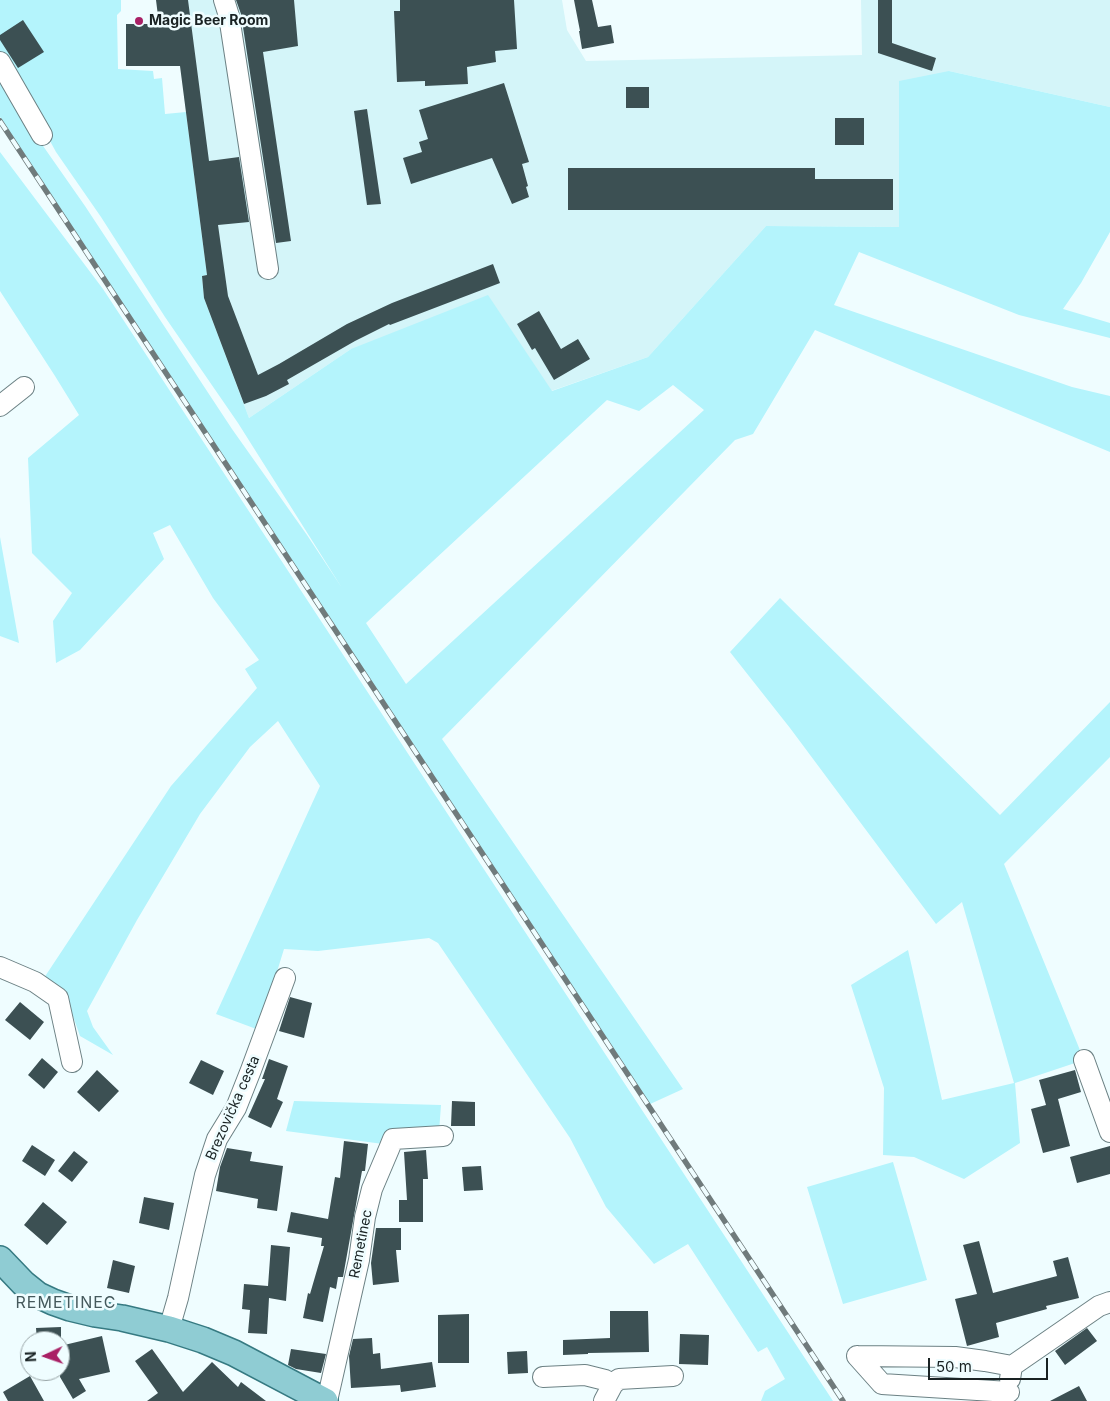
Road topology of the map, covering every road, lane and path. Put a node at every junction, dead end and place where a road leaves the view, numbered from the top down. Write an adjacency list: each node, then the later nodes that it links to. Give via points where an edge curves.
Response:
1 (224, 0): 4 (street)
2 (0, 62): 3 (street)
3 (42, 135)
4 (268, 268)
5 (24, 387): 6 (street)
6 (0, 406)
7 (0, 967): 10 (street, via 35,982 58,998)
8 (286, 978): 15 (street, Brezovička cesta, via 236,1108 217,1139 205,1175)
9 (1084, 1060): 11 (street)
10 (72, 1062)
11 (1110, 1132)
12 (443, 1136): 21 (street, Remetinec, via 393,1139 372,1189)
13 (0, 1260): 15 (main road, via 23,1284 53,1302)
14 (1110, 1302): 16 (street, via 1099,1306)
15 (169, 1329): 21 (main road, via 234,1354)
16 (1012, 1366): 20 (street); 20 (street, via 955,1357 858,1356 882,1384)
17 (673, 1376): 19 (street, via 619,1379)
18 (543, 1377): 19 (street, via 585,1375 605,1380)
19 (608, 1393)
20 (1009, 1397)
21 (326, 1401)

